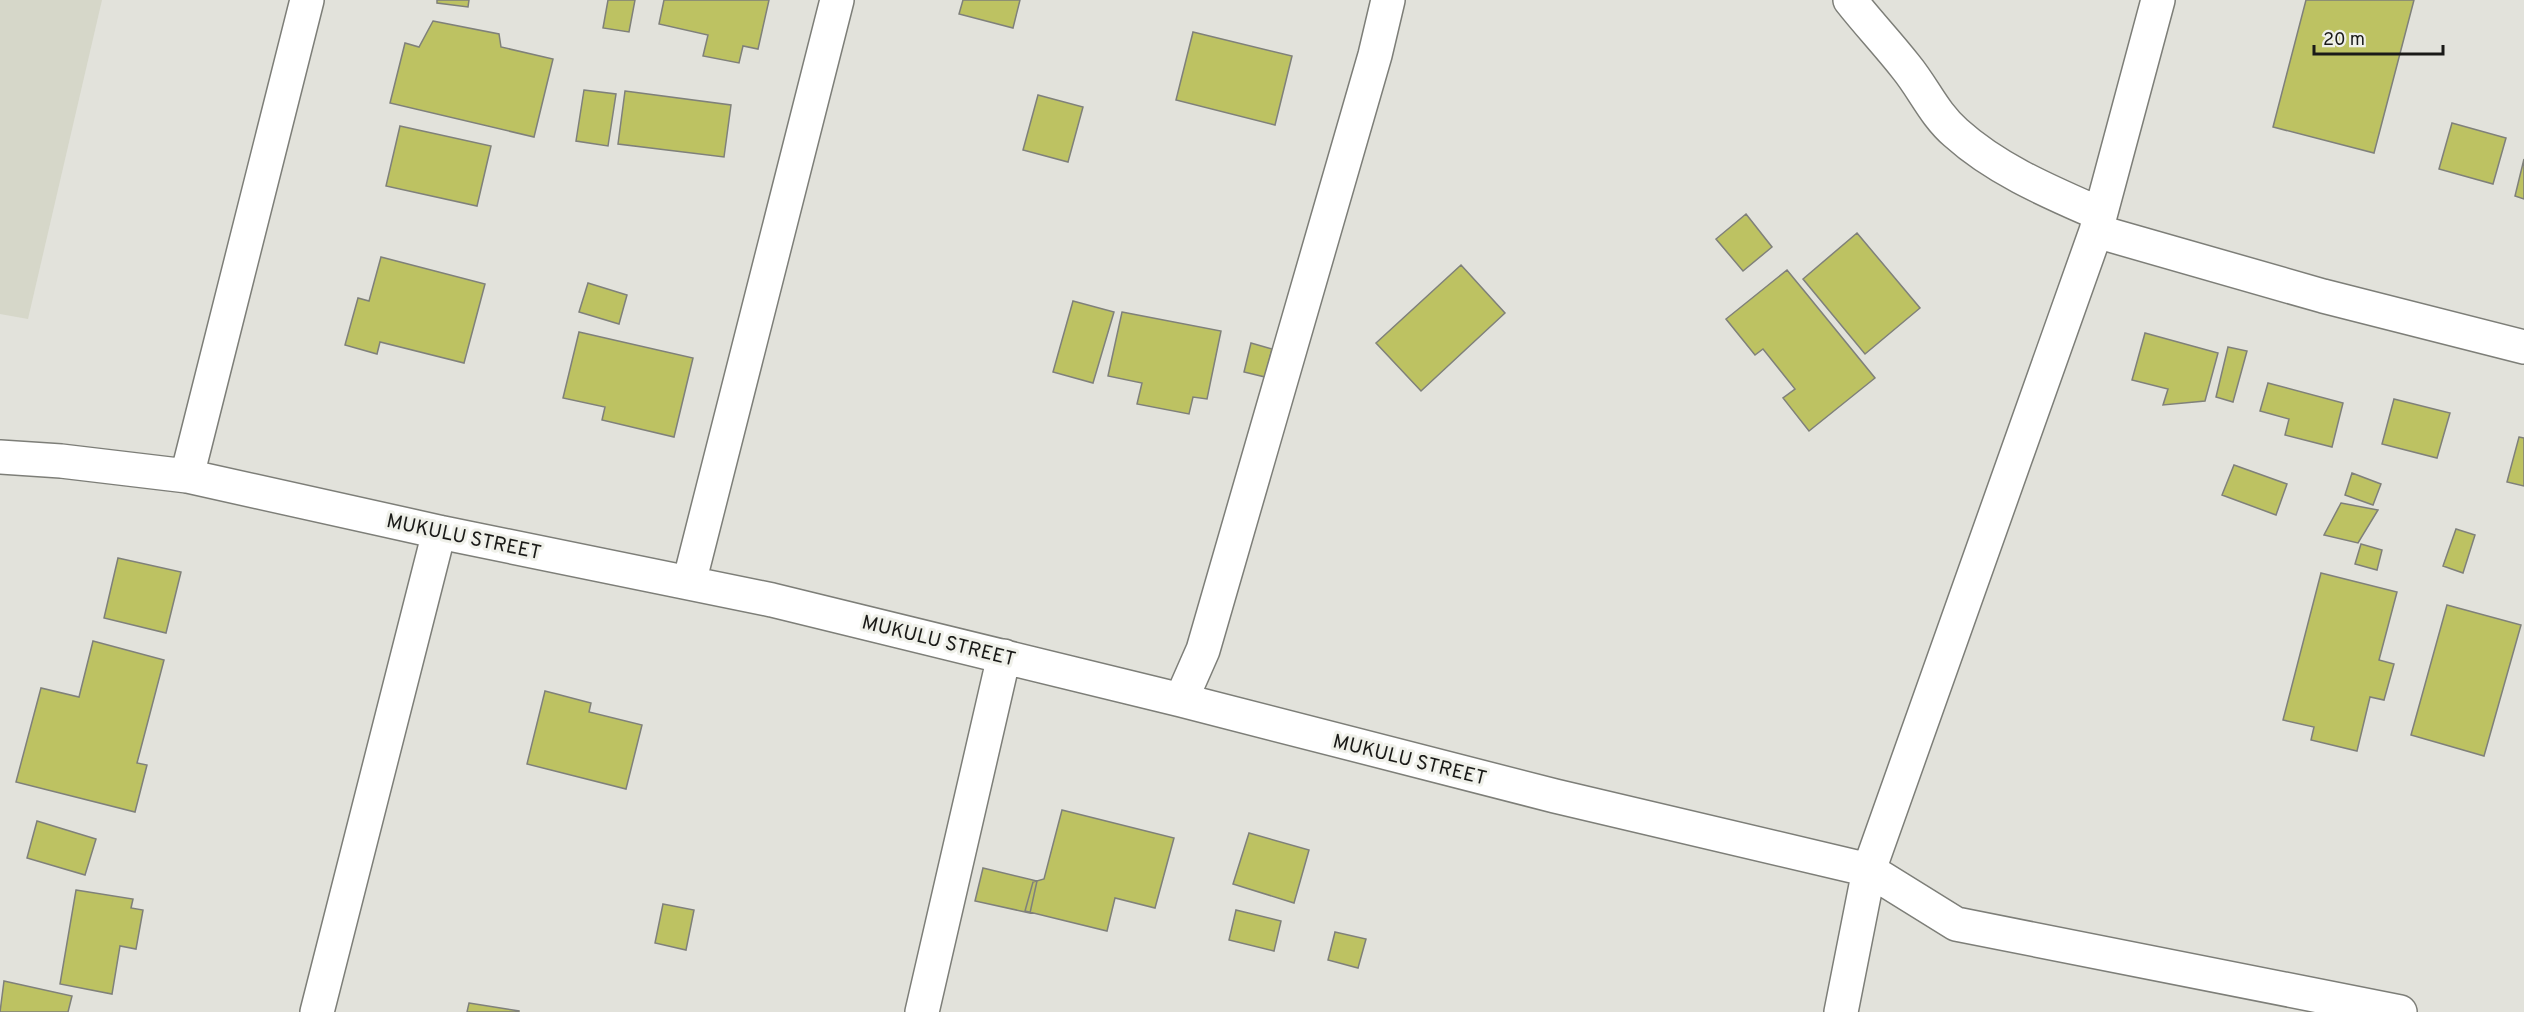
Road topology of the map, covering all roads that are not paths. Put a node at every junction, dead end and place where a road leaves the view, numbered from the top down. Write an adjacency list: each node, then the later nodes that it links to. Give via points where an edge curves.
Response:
1 (307, 0): 9 (street)
2 (837, 0): 11 (street)
3 (1388, 0): 13 (street, via 1203,650)
4 (1850, 0): 6 (street, via 1907,68 1936,114 1956,134 2000,165)
5 (2158, 0): 6 (street)
6 (2098, 222): 7 (street, via 2323,296); 14 (street)
7 (2524, 347)
8 (0, 457): 9 (street, MUKULU STREET)
9 (188, 476): 10 (street, MUKULU STREET)
10 (439, 532): 11 (street, MUKULU STREET); 15 (street)
11 (689, 583): 12 (street, MUKULU STREET)
12 (1004, 656): 13 (street, MUKULU STREET); 16 (street)
13 (1181, 700): 14 (street, MUKULU STREET, via 1556,796)
14 (1869, 870): 17 (street); 18 (street, MUKULU STREET, via 1956,924)
15 (317, 1012)
16 (922, 1012)
17 (1840, 1012)
18 (2400, 1012)

